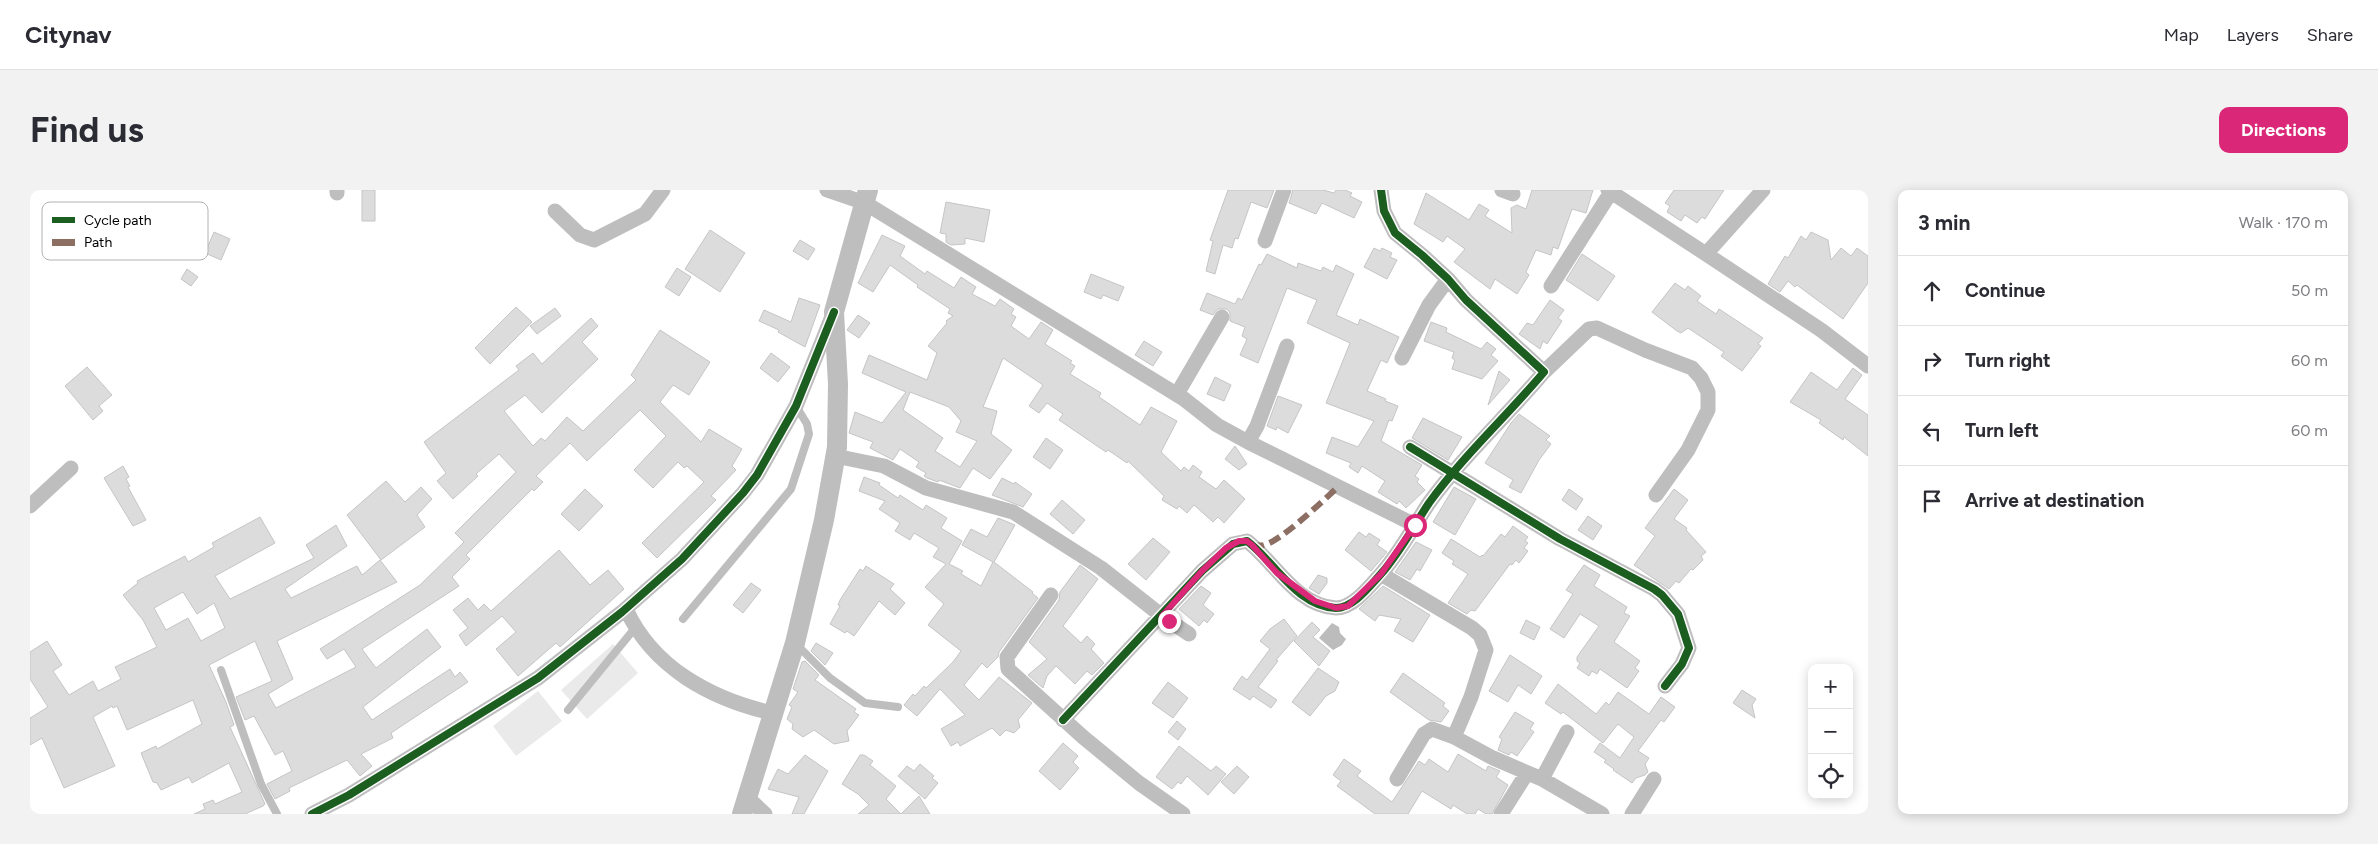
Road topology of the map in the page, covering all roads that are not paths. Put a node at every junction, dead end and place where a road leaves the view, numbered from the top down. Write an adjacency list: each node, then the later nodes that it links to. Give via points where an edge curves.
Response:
1 (663, 190): 8 (street, via 645,214 594,240 580,235)
2 (827, 190): 7 (street)
3 (1284, 190): 9 (street)
4 (1380, 190): 11 (street, via 1384,211 1395,233)
5 (1762, 190): 10 (street)
6 (1610, 191): 10 (street); 12 (street)
7 (866, 196): 13 (street); 19 (street)
8 (555, 211)
9 (1265, 241)
10 (1706, 254): 17 (street, via 1821,330)
11 (1448, 279): 16 (street, via 1429,305); 18 (street, via 1466,300)
12 (1551, 286)
13 (834, 312): 20 (street); 23 (street, via 838,384)
14 (1222, 317): 19 (street)
15 (1287, 346): 21 (street)
16 (1402, 358)
17 (1868, 366)
18 (1544, 372): 25 (street); 26 (street, via 1589,329 1597,328 1692,368 1702,378 1708,392 1708,410 1688,450)
19 (1177, 394): 21 (street)
20 (796, 406): 31 (street, via 757,475 743,493 682,559); 33 (lane, via 809,434 791,489)
21 (1248, 442): 28 (street)
22 (1410, 447): 25 (street)
23 (835, 456): 32 (street, via 884,466 926,488 1013,512 1102,568); 36 (street, via 824,520)
24 (71, 468): 27 (street)
25 (1453, 473): 28 (street); 38 (street, via 1662,595 1678,614 1688,648 1682,664)
26 (1656, 495)
27 (30, 506)
28 (1415, 525): 29 (street)
29 (1381, 574): 32 (street, via 1348,606 1328,606 1296,589 1252,545 1239,541 1226,548 1202,571); 44 (street, via 1472,628 1484,642 1486,650)
30 (1051, 595): 42 (street, via 1007,657 1008,669)
31 (626, 609): 34 (street); 52 (street, via 538,678 357,790)
32 (1162, 616): 35 (street); 42 (street)
33 (683, 619)
34 (635, 628): 40 (lane); 41 (street, via 666,662 689,681 739,706)
35 (1189, 634)
36 (795, 643): 39 (lane, via 830,678 865,703); 41 (street)
37 (221, 670): 51 (lane, via 261,784)
38 (1665, 686)
39 (898, 707)
40 (568, 710)
41 (772, 713): 49 (street)
42 (1062, 720): 50 (street)
43 (1567, 732): 47 (street)
44 (1454, 737): 45 (street); 46 (street, via 1427,730)
45 (1527, 773): 47 (street); 54 (street)
46 (1397, 779)
47 (1542, 779): 55 (street)
48 (1654, 779): 56 (street)
49 (745, 806): 53 (street)
50 (1180, 813)
51 (277, 814)
52 (312, 814)
53 (765, 814)
54 (1502, 814)
55 (1602, 814)
56 (1632, 814)

